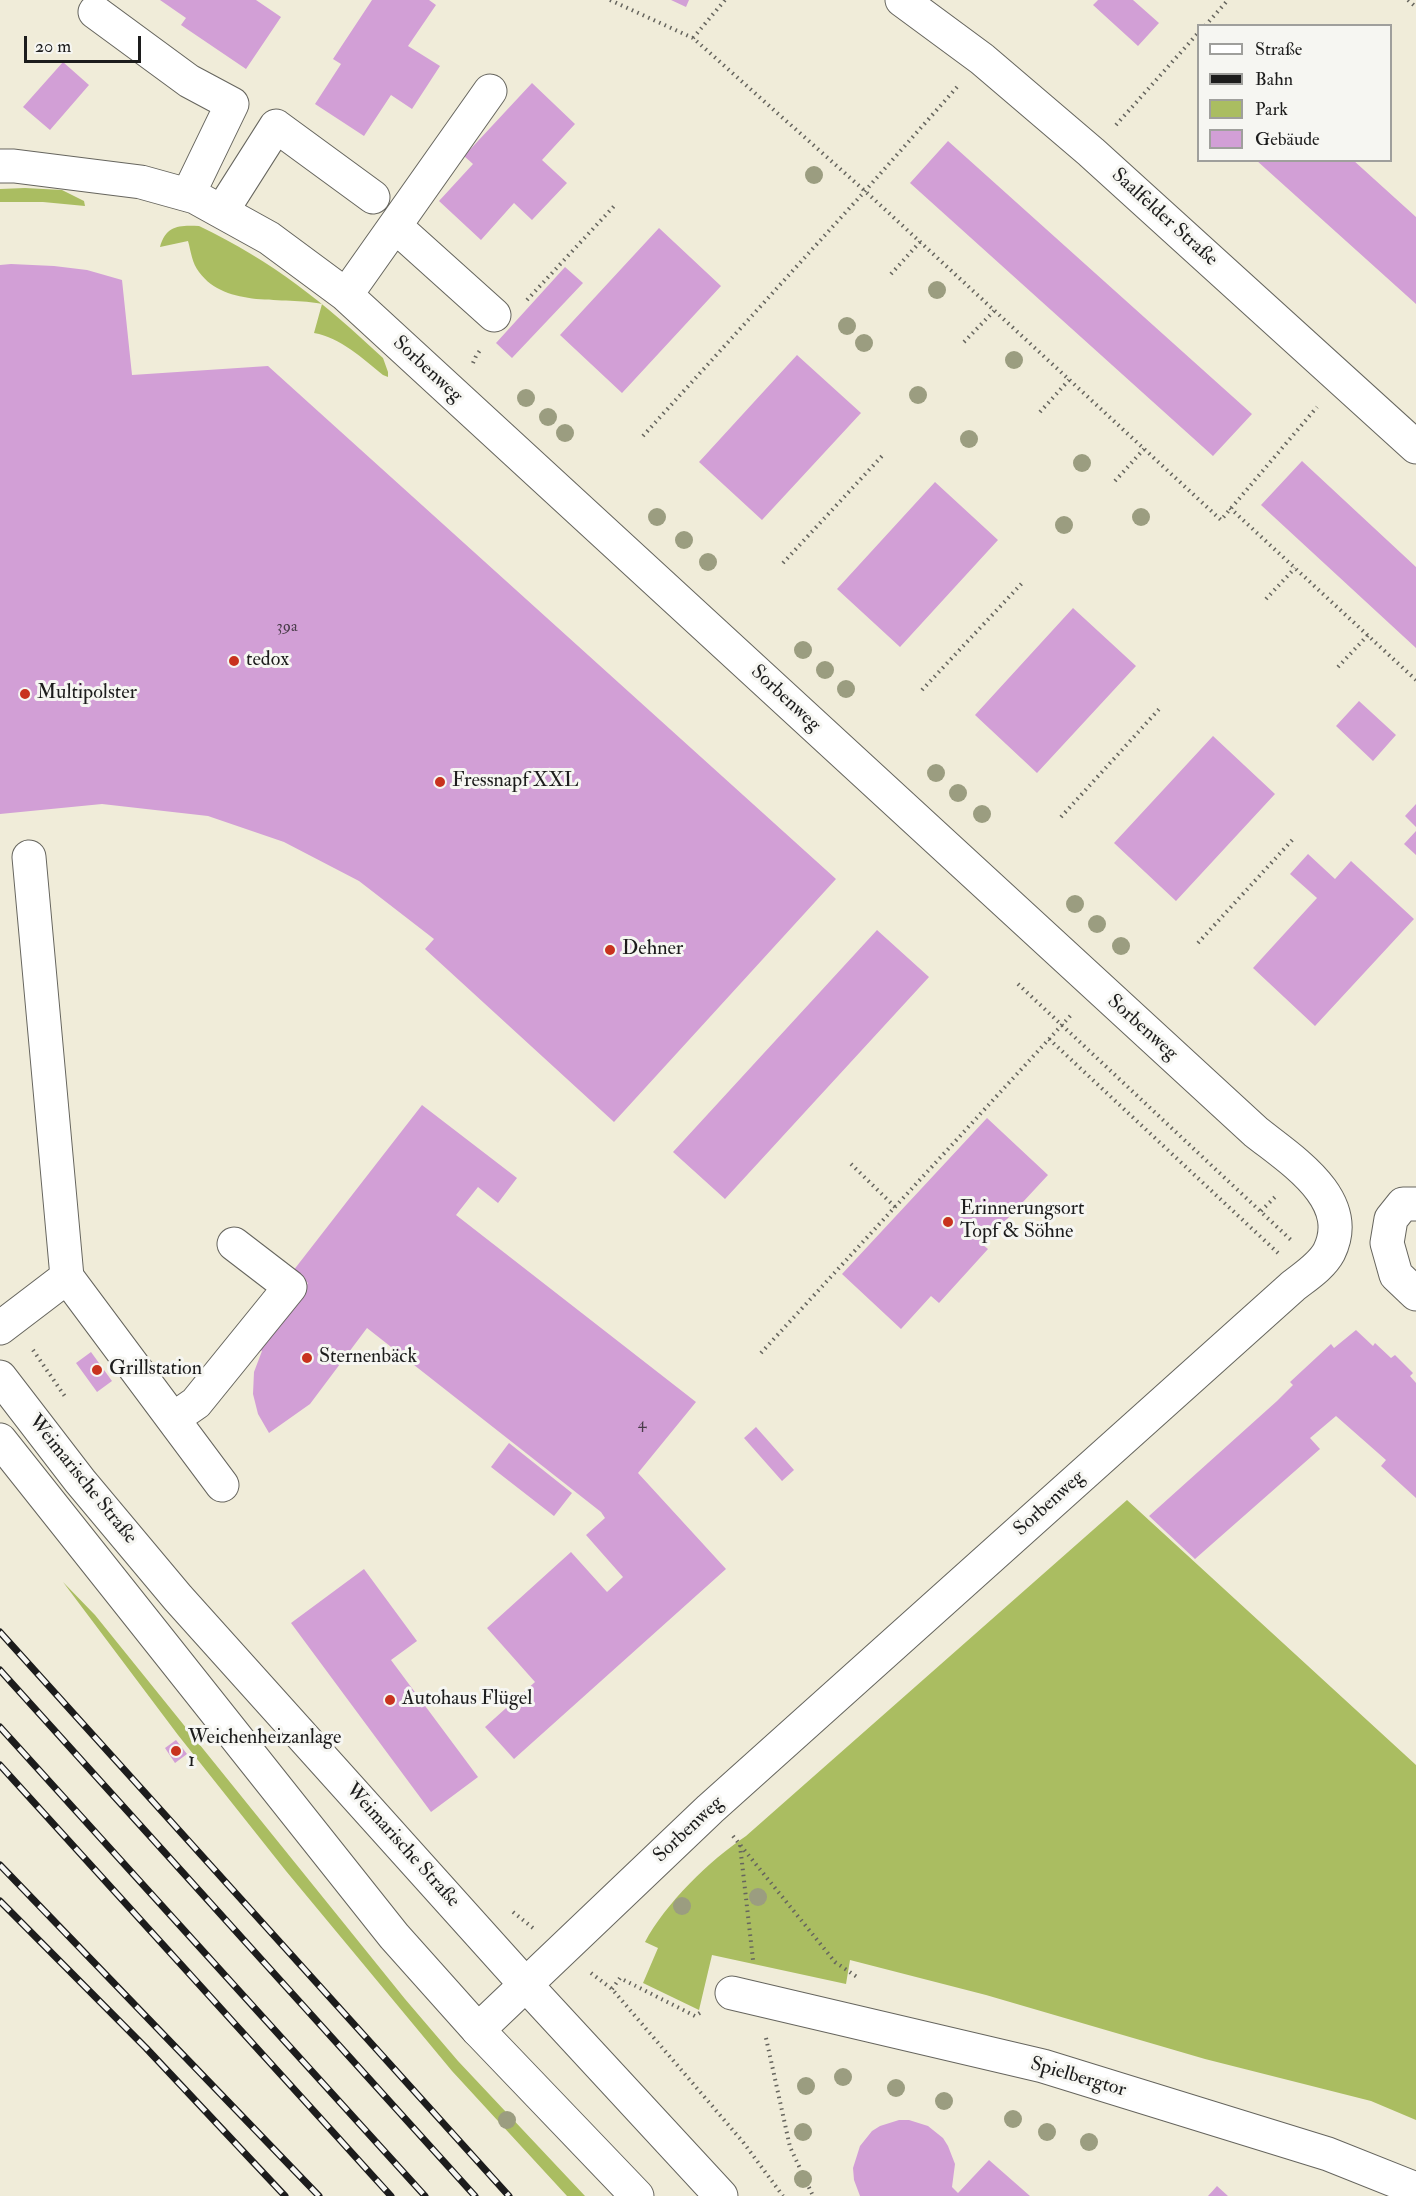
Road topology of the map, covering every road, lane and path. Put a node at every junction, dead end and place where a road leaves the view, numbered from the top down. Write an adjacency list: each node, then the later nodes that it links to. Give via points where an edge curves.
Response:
1 (610, 0): 10 (path)
2 (725, 0): 10 (path)
3 (902, 0): 11 (street, Saalfelder Straße)
4 (1228, 0): 8 (path)
5 (1408, 0): 6 (path)
6 (1416, 7)
7 (95, 12): 16 (street, via 189,81 232,104)
8 (1207, 24)
9 (1197, 34): 13 (path)
10 (693, 38): 15 (path)
11 (981, 59): 13 (street, Saalfelder Straße); 15 (path)
12 (490, 91): 20 (street)
13 (1091, 152): 28 (street, Saalfelder Straße)
14 (0, 166): 16 (street, Sorbenweg, via 141,182)
15 (865, 191): 21 (path); 32 (path)
16 (188, 195): 19 (street, Sorbenweg)
17 (372, 197): 19 (street, via 276,126)
18 (616, 204): 24 (path)
19 (222, 212): 23 (street, Sorbenweg, via 269,238)
20 (395, 226): 23 (street); 24 (street)
21 (920, 242): 22 (path); 25 (path)
22 (891, 274)
23 (346, 295): 30 (street, Sorbenweg)
24 (508, 310)
25 (994, 310): 26 (path); 29 (path)
26 (964, 342)
27 (483, 347): 30 (path, via 476,356)
28 (1341, 379): 33 (street, Saalfelder Straße); 37 (path)
29 (1069, 380): 31 (path); 34 (path)
30 (461, 401): 52 (street, Sorbenweg)
31 (1040, 412)
32 (643, 436)
33 (1416, 447)
34 (1144, 449): 36 (path); 37 (path, via 1221,520)
35 (882, 456): 38 (path)
36 (1115, 481)
37 (1230, 508): 39 (path)
38 (783, 563)
39 (1295, 568): 41 (path); 42 (path)
40 (1024, 581): 45 (path)
41 (1266, 599)
42 (1368, 635): 43 (path); 44 (path)
43 (1338, 667)
44 (1416, 680)
45 (922, 690)
46 (1161, 708): 47 (path)
47 (1061, 817)
48 (1295, 837): 50 (path)
49 (29, 856): 61 (street)
50 (1198, 943)
51 (1018, 984): 53 (path)
52 (1097, 987): 53 (path); 69 (street, Sorbenweg, via 1326,1195 1334,1214 1329,1252 1319,1266)
53 (1062, 1025): 54 (path); 58 (path)
54 (1049, 1039): 57 (path); 60 (path)
55 (851, 1164): 57 (path)
56 (1416, 1204): 62 (street, via 1403,1204 1391,1219 1387,1244 1396,1275)
57 (896, 1207): 64 (path)
58 (1292, 1240)
59 (234, 1244): 66 (street, via 290,1287 196,1403)
60 (1278, 1253)
61 (68, 1277): 63 (street); 66 (street)
62 (1416, 1294)
63 (0, 1328)
64 (761, 1353)
65 (0, 1377): 76 (street, Weimarische Straße, via 178,1598)
66 (173, 1419): 68 (street)
67 (0, 1440): 80 (street, Weimarische Straße, via 394,1936)
68 (222, 1485)
69 (710, 1809): 70 (path); 76 (street, Sorbenweg)
70 (740, 1845): 73 (path); 75 (path, via 835,1962)
71 (505, 1905): 72 (path)
72 (537, 1930)
73 (754, 1967)
74 (588, 1970): 77 (path)
75 (857, 1977)
76 (526, 1985): 80 (street, Sorbenweg); 84 (street, Weimarische Straße)
77 (612, 1989): 79 (path, via 620,1978); 85 (path, via 743,2142)
78 (732, 1993): 82 (street, Spielbergtor, via 1043,2066 1328,2154)
79 (695, 2016)
80 (478, 2030): 83 (street, Weimarische Straße)
81 (766, 2034): 86 (path, via 790,2147)
82 (1399, 2188)
83 (637, 2196)
84 (721, 2196)
85 (783, 2196)
86 (813, 2196)

